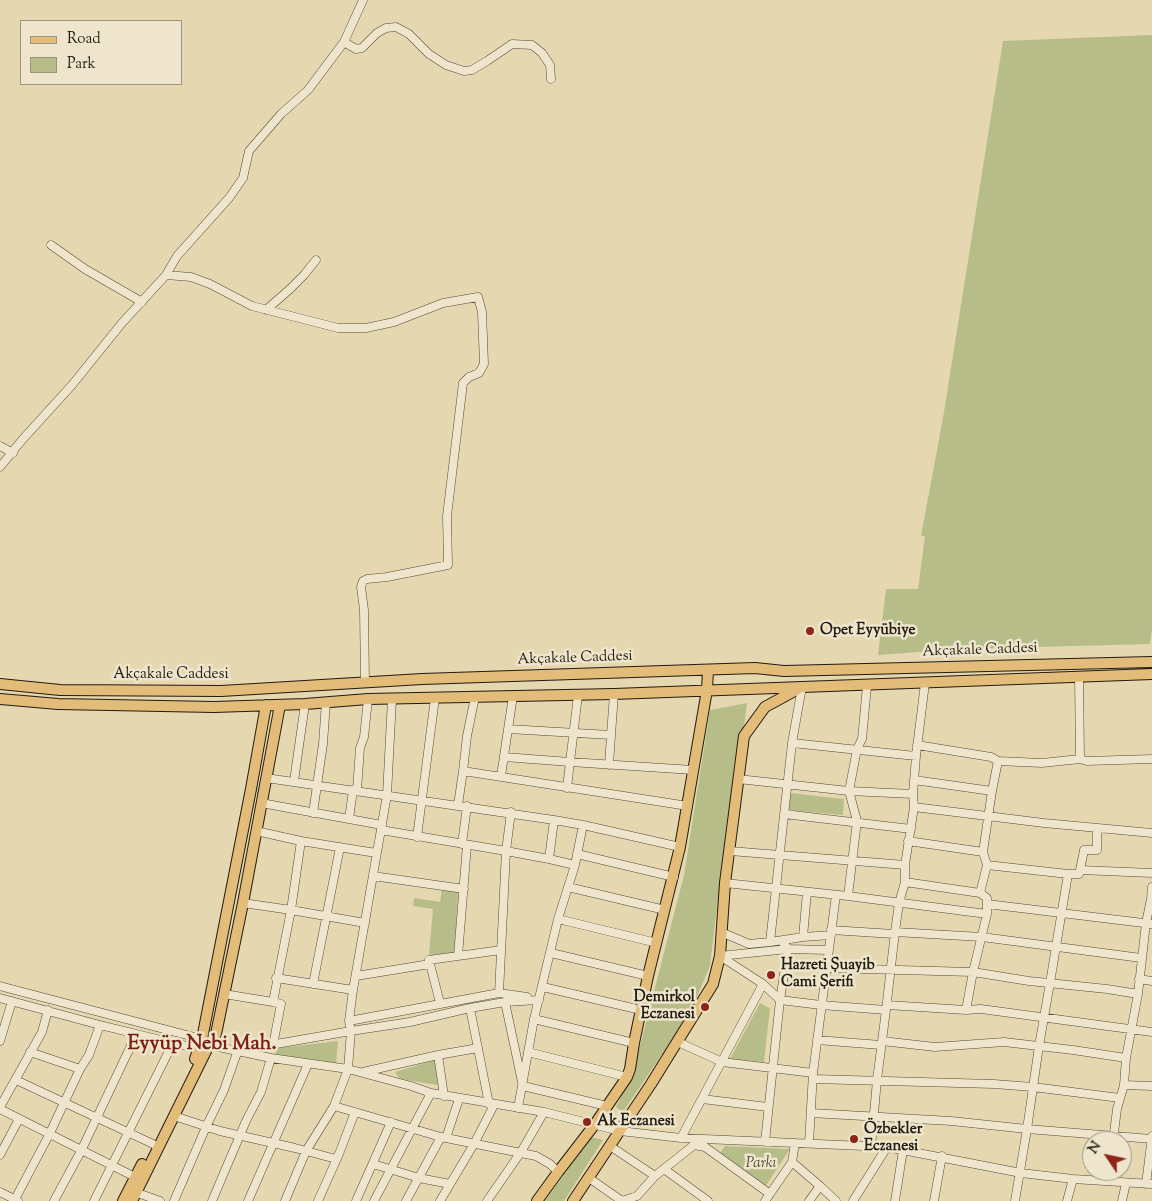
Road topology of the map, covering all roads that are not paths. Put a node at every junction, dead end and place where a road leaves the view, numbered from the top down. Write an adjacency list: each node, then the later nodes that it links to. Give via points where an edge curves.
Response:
1 (364, 0): 2 (street)
2 (344, 42): 3 (street, via 356,49 362,48 377,33 396,27 446,65 464,71 472,70 512,44 532,45 550,65); 6 (street, via 308,90 281,114 249,151 242,178 229,198 177,256)
3 (551, 79)
4 (52, 245): 7 (street)
5 (316, 260): 8 (street)
6 (166, 275): 7 (street); 8 (street, via 191,277)
7 (142, 302): 10 (street)
8 (266, 310): 16 (street, via 338,328 366,328 394,322 442,303 478,297 482,312 484,364 478,373 463,383 447,516 448,565 367,578 363,582)
9 (0, 446): 10 (street)
10 (13, 452): 11 (street)
11 (0, 467)
12 (1152, 662): 13 (main road, Akçakale Caddesi)
13 (708, 670): 16 (main road, Akçakale Caddesi); 21 (main road)
14 (1152, 674): 15 (main road, Akçakale Caddesi)
15 (1079, 676): 17 (main road, Akçakale Caddesi); 43 (street)
16 (365, 682): 18 (main road, Akçakale Caddesi, via 221,691 60,690)
17 (925, 683): 19 (main road, Akçakale Caddesi); 38 (street)
18 (0, 684)
19 (868, 686): 20 (main road, Akçakale Caddesi); 39 (street, via 862,739)
20 (802, 687): 21 (main road, Akçakale Caddesi); 37 (street); 51 (main road, via 765,707 744,736)
21 (706, 690): 22 (main road, Akçakale Caddesi); 47 (main road)
22 (614, 694): 23 (main road, Akçakale Caddesi); 36 (street)
23 (578, 695): 24 (main road, Akçakale Caddesi); 35 (street)
24 (513, 696): 25 (main road, Akçakale Caddesi); 34 (street)
25 (475, 697): 26 (main road, Akçakale Caddesi); 48 (street)
26 (435, 698): 29 (main road, Akçakale Caddesi); 62 (street)
27 (0, 699): 32 (main road, Akçakale Caddesi, via 58,704)
28 (368, 699): 29 (main road, Akçakale Caddesi); 30 (main road, Akçakale Caddesi); 57 (street)
29 (392, 699): 60 (street)
30 (326, 702): 31 (main road, Akçakale Caddesi); 55 (street)
31 (304, 704): 33 (main road, Akçakale Caddesi); 53 (street)
32 (266, 705): 33 (main road, Akçakale Caddesi); 184 (main road)
33 (280, 705): 50 (main road)
34 (508, 729): 35 (street); 41 (street)
35 (574, 733): 36 (street); 45 (street)
36 (611, 736): 46 (street)
37 (792, 743): 39 (street); 54 (street)
38 (917, 745): 40 (street); 44 (street, via 992,757)
39 (857, 749): 40 (street); 58 (street)
40 (916, 756): 52 (street)
41 (504, 757): 45 (street); 49 (street)
42 (1152, 759): 43 (street)
43 (1080, 760): 44 (street, via 1042,763)
44 (998, 761): 59 (street)
45 (570, 762): 46 (street); 56 (street)
46 (608, 765): 47 (street)
47 (693, 770): 65 (main road)
48 (463, 771): 49 (street); 64 (street)
49 (501, 776): 56 (street)
50 (266, 778): 53 (street); 63 (main road)
51 (738, 780): 54 (street); 87 (main road)
52 (914, 780): 59 (street); 61 (street)
53 (294, 781): 55 (street)
54 (788, 784): 58 (street); 69 (street)
55 (318, 785): 57 (street); 67 (street)
56 (567, 788): 65 (street)
57 (355, 790): 60 (street); 71 (street)
58 (849, 791): 61 (street); 73 (street)
59 (992, 791): 70 (street)
60 (387, 794): 62 (street); 75 (street)
61 (913, 794): 66 (street)
62 (423, 800): 64 (street); 80 (street)
63 (261, 804): 67 (street); 78 (main road)
64 (463, 805): 68 (street); 83 (street)
65 (688, 806): 85 (main road)
66 (914, 807): 70 (street); 77 (street)
67 (313, 812): 71 (street)
68 (511, 812): 72 (street); 86 (street)
69 (784, 814): 73 (street); 91 (street)
70 (988, 816): 76 (street); 88 (street)
71 (349, 819): 75 (street)
72 (554, 820): 74 (street); 92 (street)
73 (857, 821): 77 (street); 93 (street)
74 (583, 825): 85 (street); 90 (street)
75 (381, 828): 80 (street); 89 (street)
76 (1097, 828): 79 (street); 97 (street, via 1097,850 1084,850)
77 (911, 829): 82 (street)
78 (256, 831): 81 (street); 112 (main road)
79 (1152, 833)
80 (417, 837): 83 (street)
81 (301, 841): 84 (street); 115 (street)
82 (908, 841): 88 (street); 95 (street)
83 (465, 844): 86 (street); 106 (street)
84 (340, 847): 89 (street); 119 (street)
85 (680, 847): 101 (main road)
86 (506, 851): 92 (street); 133 (street)
87 (730, 851): 91 (street); 103 (main road)
88 (983, 852): 96 (street)
89 (376, 853): 100 (street)
90 (577, 854): 94 (street); 101 (street)
91 (780, 856): 93 (street); 107 (street)
92 (549, 859): 94 (street)
93 (852, 861): 95 (street); 111 (street)
94 (575, 865): 104 (street)
95 (905, 865): 102 (street)
96 (987, 865): 99 (street); 109 (street)
97 (1080, 870): 98 (street); 99 (street, via 1079,874)
98 (1152, 873)
99 (1068, 874): 117 (street)
100 (373, 876): 106 (street); 121 (street)
101 (674, 877): 116 (main road)
102 (905, 882): 109 (street); 113 (street)
103 (725, 883): 107 (street); 123 (main road)
104 (568, 887): 116 (street); 120 (street)
105 (1152, 887): 122 (street)
106 (464, 889): 136 (street)
107 (776, 889): 108 (street); 129 (street)
108 (806, 892): 110 (street); 126 (street)
109 (980, 893): 114 (street, via 987,898)
110 (836, 894): 111 (street); 124 (street)
111 (848, 896): 113 (street)
112 (243, 903): 115 (street); 155 (main road)
113 (899, 903): 118 (street); 125 (street)
114 (987, 904): 117 (street); 118 (street)
115 (291, 910): 119 (street); 145 (street)
116 (665, 910): 130 (main road)
117 (1060, 912): 122 (street); 131 (street)
118 (987, 914): 127 (street)
119 (326, 916): 121 (street); 149 (street)
120 (558, 919): 130 (street); 135 (street)
121 (365, 922): 143 (street)
122 (1149, 924): 138 (street)
123 (721, 932): 129 (street, via 749,944); 137 (main road)
124 (831, 933): 125 (street); 126 (street); 134 (street)
125 (894, 933): 127 (street); 141 (street)
126 (803, 937): 128 (street)
127 (982, 937): 131 (street); 142 (street)
128 (782, 941): 129 (street); 132 (street)
129 (770, 942)
130 (657, 943): 144 (main road)
131 (1056, 947): 138 (street); 148 (street)
132 (788, 949): 134 (street); 137 (street); 159 (street)
133 (501, 950): 136 (street); 154 (street)
134 (828, 950): 140 (street)
135 (551, 953): 144 (street); 152 (street)
136 (458, 956): 139 (street, via 430,960)
137 (720, 956): 150 (street); 180 (main road, via 714,984)
138 (1141, 958): 146 (street)
139 (430, 964): 143 (street); 163 (street)
140 (826, 968): 141 (street); 164 (street)
141 (891, 970): 142 (street); 165 (street)
142 (973, 972): 148 (street); 169 (street)
143 (356, 976): 153 (street)
144 (648, 976): 168 (main road)
145 (276, 978): 149 (street); 161 (street)
146 (1139, 979): 147 (street); 156 (street)
147 (1152, 981)
148 (1050, 983): 156 (street); 170 (street)
149 (313, 984): 153 (street)
150 (763, 984): 159 (street); 195 (street)
151 (0, 986): 184 (street)
152 (543, 987): 158 (street); 168 (street)
153 (353, 990): 172 (street)
154 (499, 993): 158 (street); 163 (street)
155 (224, 994): 161 (street); 184 (main road, via 216,1034)
156 (1138, 994): 174 (street)
157 (0, 998): 160 (street)
158 (539, 1000): 162 (street); 171 (street)
159 (780, 1000): 164 (street); 197 (street)
160 (12, 1001): 167 (street); 178 (street)
161 (273, 1002): 185 (street, via 281,1004)
162 (505, 1002): 166 (street); 206 (street)
163 (440, 1003): 172 (street)
164 (821, 1005): 165 (street); 179 (street)
165 (887, 1007): 169 (street); 183 (street)
166 (470, 1008): 175 (street); 187 (street)
167 (48, 1010): 173 (street); 189 (street, via 42,1032)
168 (641, 1010): 182 (main road)
169 (966, 1010): 170 (street)
170 (1043, 1018): 174 (street); 186 (street)
171 (534, 1019): 182 (street); 191 (street)
172 (349, 1021): 175 (street)
173 (100, 1025): 177 (street); 198 (street)
174 (1131, 1030): 176 (street); 194 (street)
175 (351, 1031): 185 (street); 199 (street)
176 (1152, 1032)
177 (136, 1034): 181 (street); 225 (street)
178 (0, 1040)
179 (817, 1040): 183 (street); 201 (street)
180 (678, 1042): 195 (street); 233 (main road)
181 (173, 1043): 184 (street); 235 (street)
182 (634, 1043): 202 (main road)
183 (882, 1043): 186 (street, via 936,1048 1004,1042); 204 (street)
184 (203, 1044): 188 (street); 224 (main road); 247 (main road)
185 (273, 1045): 190 (street)
186 (1038, 1046): 194 (street); 208 (street)
187 (478, 1048): 192 (street); 215 (street)
188 (238, 1050): 190 (street); 230 (street)
189 (30, 1052): 198 (street); 203 (street)
190 (247, 1052): 193 (street)
191 (528, 1052): 202 (street); 206 (street)
192 (438, 1056): 200 (street); 210 (street)
193 (271, 1058): 196 (street); 238 (street, via 261,1092)
194 (1126, 1058): 205 (street)
195 (722, 1062): 197 (street); 213 (street)
196 (308, 1064): 199 (street); 248 (street)
197 (773, 1068): 201 (street); 218 (street)
198 (80, 1069): 214 (street)
199 (348, 1069): 200 (street); 216 (street)
200 (359, 1073): 209 (street)
201 (813, 1076): 204 (street); 223 (street)
202 (627, 1077): 217 (main road)
203 (16, 1080): 214 (street); 219 (street)
204 (877, 1080): 208 (street); 226 (street)
205 (1124, 1085): 207 (street); 211 (street)
206 (523, 1086): 217 (street); 220 (street)
207 (1152, 1086)
208 (1033, 1087): 211 (street); 232 (street)
209 (431, 1093): 210 (street); 231 (street)
210 (444, 1096): 212 (street)
211 (1120, 1098): 234 (street)
212 (459, 1099): 215 (street); 239 (street)
213 (702, 1099): 218 (street); 240 (street)
214 (65, 1102): 225 (street); 236 (street)
215 (491, 1104): 220 (street); 249 (street)
216 (334, 1106): 221 (street); 255 (street)
217 (607, 1106): 229 (main road)
218 (768, 1107): 244 (street)
219 (0, 1108): 227 (street)
220 (518, 1108): 222 (street)
221 (355, 1112): 228 (street); 259 (street)
222 (544, 1112): 229 (street); 256 (street)
223 (810, 1113): 226 (street); 246 (street)
224 (174, 1116): 230 (street); 279 (main road)
225 (97, 1117): 235 (street); 254 (street)
226 (874, 1117): 232 (street); 251 (street)
227 (19, 1119): 236 (street); 257 (street)
228 (391, 1122): 231 (street); 261 (street)
229 (595, 1124): 233 (street); 265 (main road)
230 (206, 1127): 238 (street); 287 (street)
231 (412, 1129): 239 (street); 263 (street)
232 (1028, 1129): 237 (street); 266 (street)
233 (620, 1131): 240 (street); 250 (main road)
234 (1115, 1131)
235 (128, 1132): 247 (street); 262 (street)
236 (49, 1134): 254 (street); 282 (street)
237 (1082, 1135)
238 (240, 1136): 248 (street); 288 (street)
239 (443, 1137): 249 (street); 269 (street)
240 (681, 1138): 243 (street)
241 (1152, 1138): 242 (street); 276 (street)
242 (1132, 1139)
243 (697, 1142): 244 (street); 264 (street); 281 (street)
244 (765, 1142): 245 (street)
245 (795, 1143): 246 (street); 260 (street)
246 (809, 1143): 251 (street)
247 (153, 1144): 268 (main road)
248 (274, 1144): 255 (street); 289 (street)
249 (474, 1144): 256 (street); 275 (street)
250 (610, 1146): 267 (street); 270 (main road)
251 (871, 1146): 252 (street)
252 (887, 1147): 253 (street); 303 (street)
253 (904, 1150): 258 (street); 304 (street)
254 (81, 1151): 262 (street); 283 (street)
255 (306, 1151): 259 (street); 290 (street)
256 (521, 1152): 265 (street, via 536,1156); 296 (street)
257 (0, 1155)
258 (942, 1156): 266 (street); 305 (street)
259 (336, 1160): 291 (street)
260 (792, 1162): 277 (street); 281 (street)
261 (373, 1164): 263 (street); 292 (street)
262 (111, 1166): 268 (street); 284 (street)
263 (390, 1169): 269 (street); 293 (street)
264 (664, 1169): 267 (street); 300 (street)
265 (558, 1172): 297 (main road)
266 (1021, 1173): 271 (street); 306 (street)
267 (655, 1176): 280 (street)
268 (135, 1177): 279 (main road)
269 (419, 1178): 275 (street); 294 (street)
270 (589, 1178): 298 (main road); 299 (street)
271 (1072, 1179): 272 (street); 307 (street)
272 (1082, 1180)
273 (1110, 1181): 274 (street)
274 (1126, 1183): 276 (street); 308 (street)
275 (450, 1184): 295 (street)
276 (1149, 1184)
277 (820, 1186): 301 (street); 302 (street)
278 (0, 1192): 282 (street)
279 (132, 1194): 285 (main road); 286 (street)
280 (641, 1198): 299 (street)
281 (767, 1198)
282 (16, 1200)
283 (54, 1201)
284 (94, 1201)
285 (123, 1201)
286 (160, 1201)
287 (174, 1201)
288 (212, 1201)
289 (248, 1201)
290 (285, 1201)
291 (318, 1201)
292 (356, 1201)
293 (374, 1201)
294 (406, 1201)
295 (440, 1201)
296 (487, 1201)
297 (537, 1201)
298 (573, 1201)
299 (622, 1201)
300 (708, 1201)
301 (810, 1201)
302 (836, 1201)
303 (852, 1201)
304 (895, 1201)
305 (934, 1201)
306 (1015, 1201)
307 (1067, 1201)
308 (1122, 1201)

